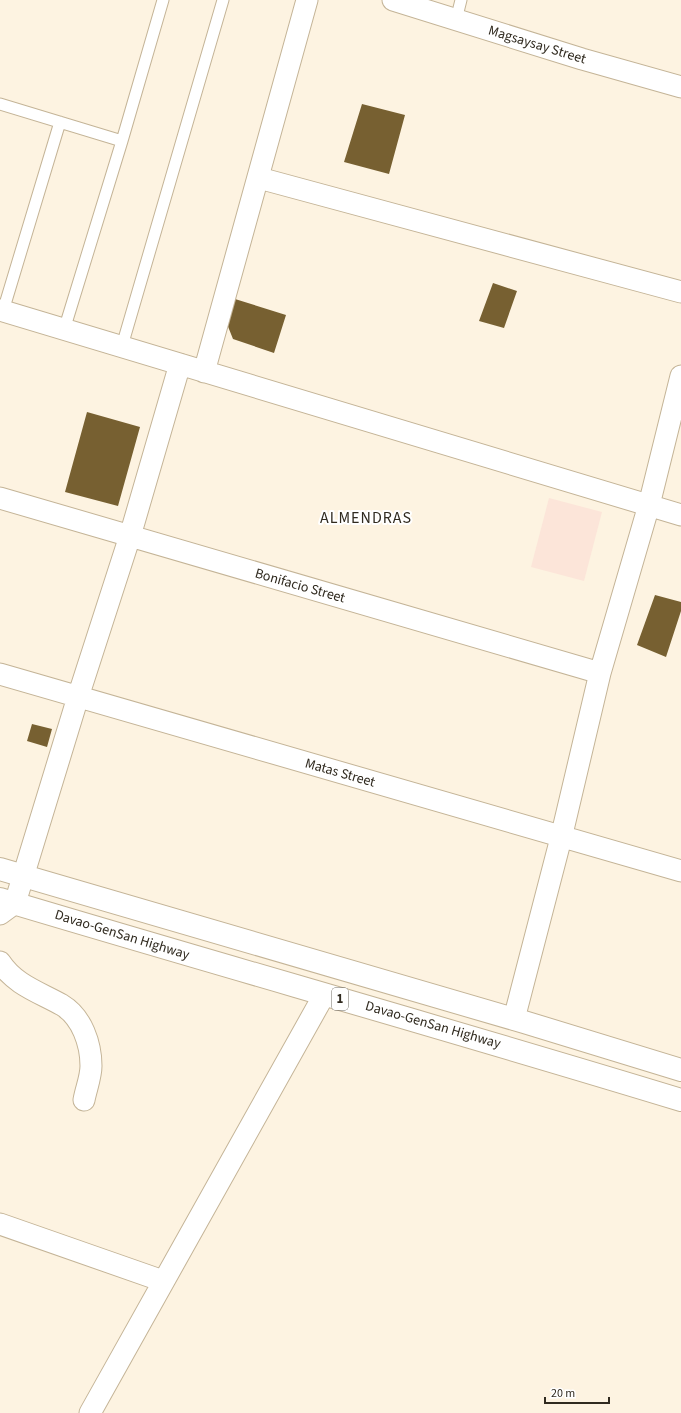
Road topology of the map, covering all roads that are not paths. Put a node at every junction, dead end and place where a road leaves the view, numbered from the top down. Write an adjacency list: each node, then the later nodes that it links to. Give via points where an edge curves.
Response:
1 (163, 0): 10 (lane)
2 (224, 0): 15 (lane)
3 (307, 0): 11 (street, via 290,54)
4 (393, 0): 6 (street, Magsaysay Street)
5 (461, 0): 6 (lane)
6 (456, 20): 7 (street, Magsaysay Street)
7 (681, 87)
8 (0, 104): 9 (lane)
9 (60, 122): 10 (lane); 13 (lane)
10 (122, 141): 14 (lane)
11 (259, 178): 12 (street); 17 (street)
12 (681, 292)
13 (1, 310): 14 (street)
14 (64, 330): 15 (street)
15 (122, 346): 16 (street)
16 (180, 364): 17 (street); 22 (street)
17 (204, 372): 20 (street)
18 (681, 376): 20 (street)
19 (0, 498): 22 (street, Bonifacio Street)
20 (649, 505): 21 (street); 23 (street)
21 (681, 515)
22 (130, 536): 23 (street, Bonifacio Street); 25 (street)
23 (600, 673): 26 (street)
24 (0, 674): 25 (street, Matas Street)
25 (78, 697): 26 (street, Matas Street); 29 (street)
26 (561, 838): 28 (street, Matas Street); 33 (street)
27 (0, 869): 29 (highway, Davao-GenSan Highway / 1)
28 (681, 871)
29 (23, 876): 30 (street); 33 (highway, Davao-GenSan Highway / 1)
30 (5, 905): 32 (highway, Davao-GenSan Highway / 1)
31 (0, 962): 35 (street, via 16,981 63,1006 77,1019 87,1039 91,1067)
32 (324, 995): 36 (highway, Davao-GenSan Highway / 1, via 507,1046); 38 (street)
33 (514, 1019): 34 (highway, Davao-GenSan Highway / 1)
34 (681, 1070)
35 (84, 1100)
36 (681, 1100)
37 (0, 1224): 38 (street)
38 (163, 1282): 39 (street)
39 (90, 1413)

